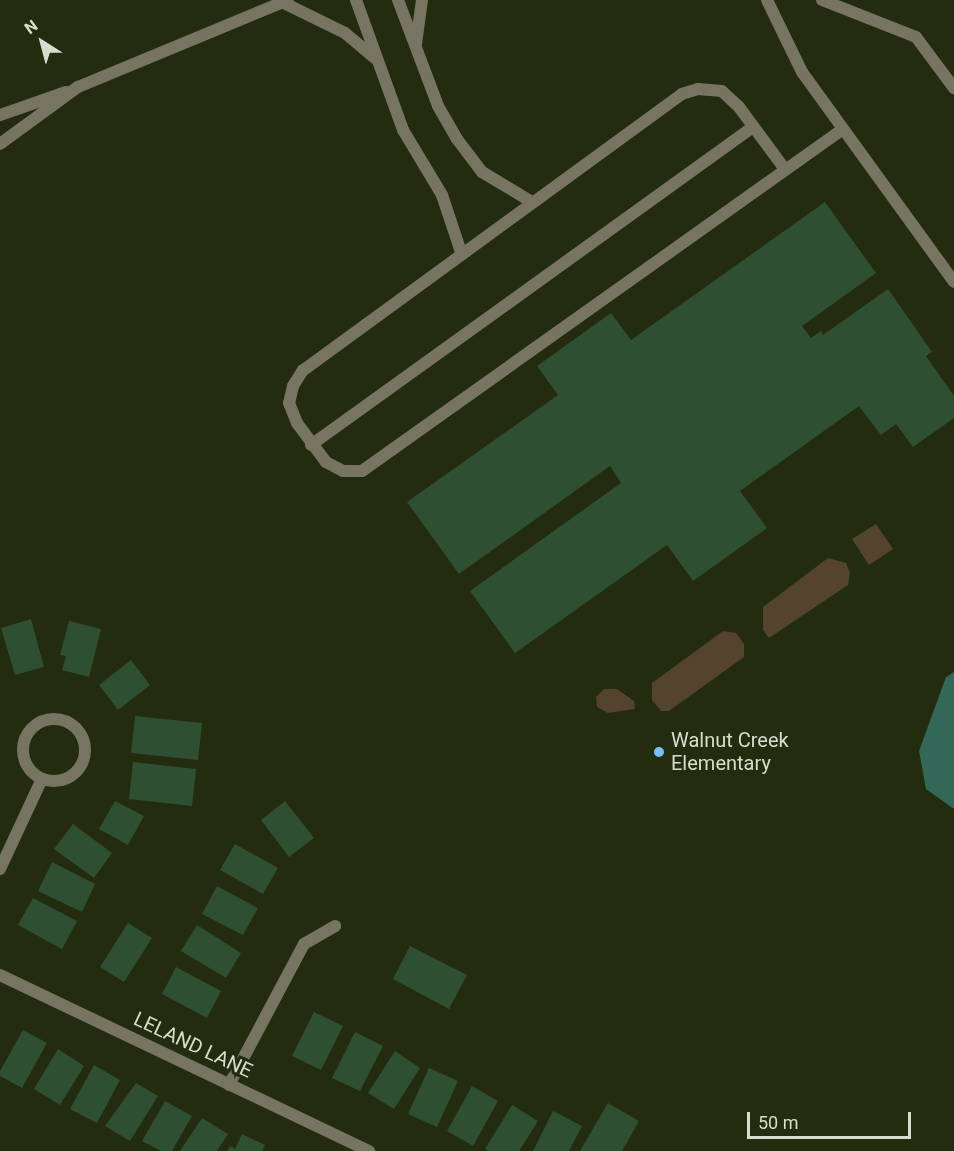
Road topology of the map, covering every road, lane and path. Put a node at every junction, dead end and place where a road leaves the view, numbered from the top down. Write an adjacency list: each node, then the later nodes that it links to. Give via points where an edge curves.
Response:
1 (356, 0): 8 (street)
2 (398, 0): 7 (street)
3 (422, 0): 7 (street)
4 (767, 0): 13 (street, via 802,72)
5 (822, 0): 10 (street, via 916,37)
6 (285, 1): 8 (street, via 345,33); 9 (street)
7 (415, 45): 16 (street, via 438,106 457,139 482,172)
8 (378, 61): 17 (street, via 403,130 446,203)
9 (78, 87): 11 (street); 14 (street)
10 (954, 88)
11 (0, 115)
12 (753, 127): 15 (street); 16 (street, via 722,92 698,89 682,94); 19 (street)
13 (843, 129): 15 (street); 18 (street)
14 (0, 144)
15 (784, 168): 19 (street, via 362,471 344,471 326,462)
16 (532, 202): 17 (street)
17 (461, 252): 19 (street, via 303,370 293,386 290,403)
18 (954, 282)
19 (311, 445)
20 (42, 779): 20 (street, via 52,781 71,776 84,760 79,731 62,720 42,722 33,728 24,745 27,765); 21 (street)
21 (0, 869)
22 (335, 926): 24 (street, via 304,944)
23 (0, 975): 24 (street, LELAND LANE)
24 (229, 1084): 25 (street, LELAND LANE)
25 (369, 1151)

